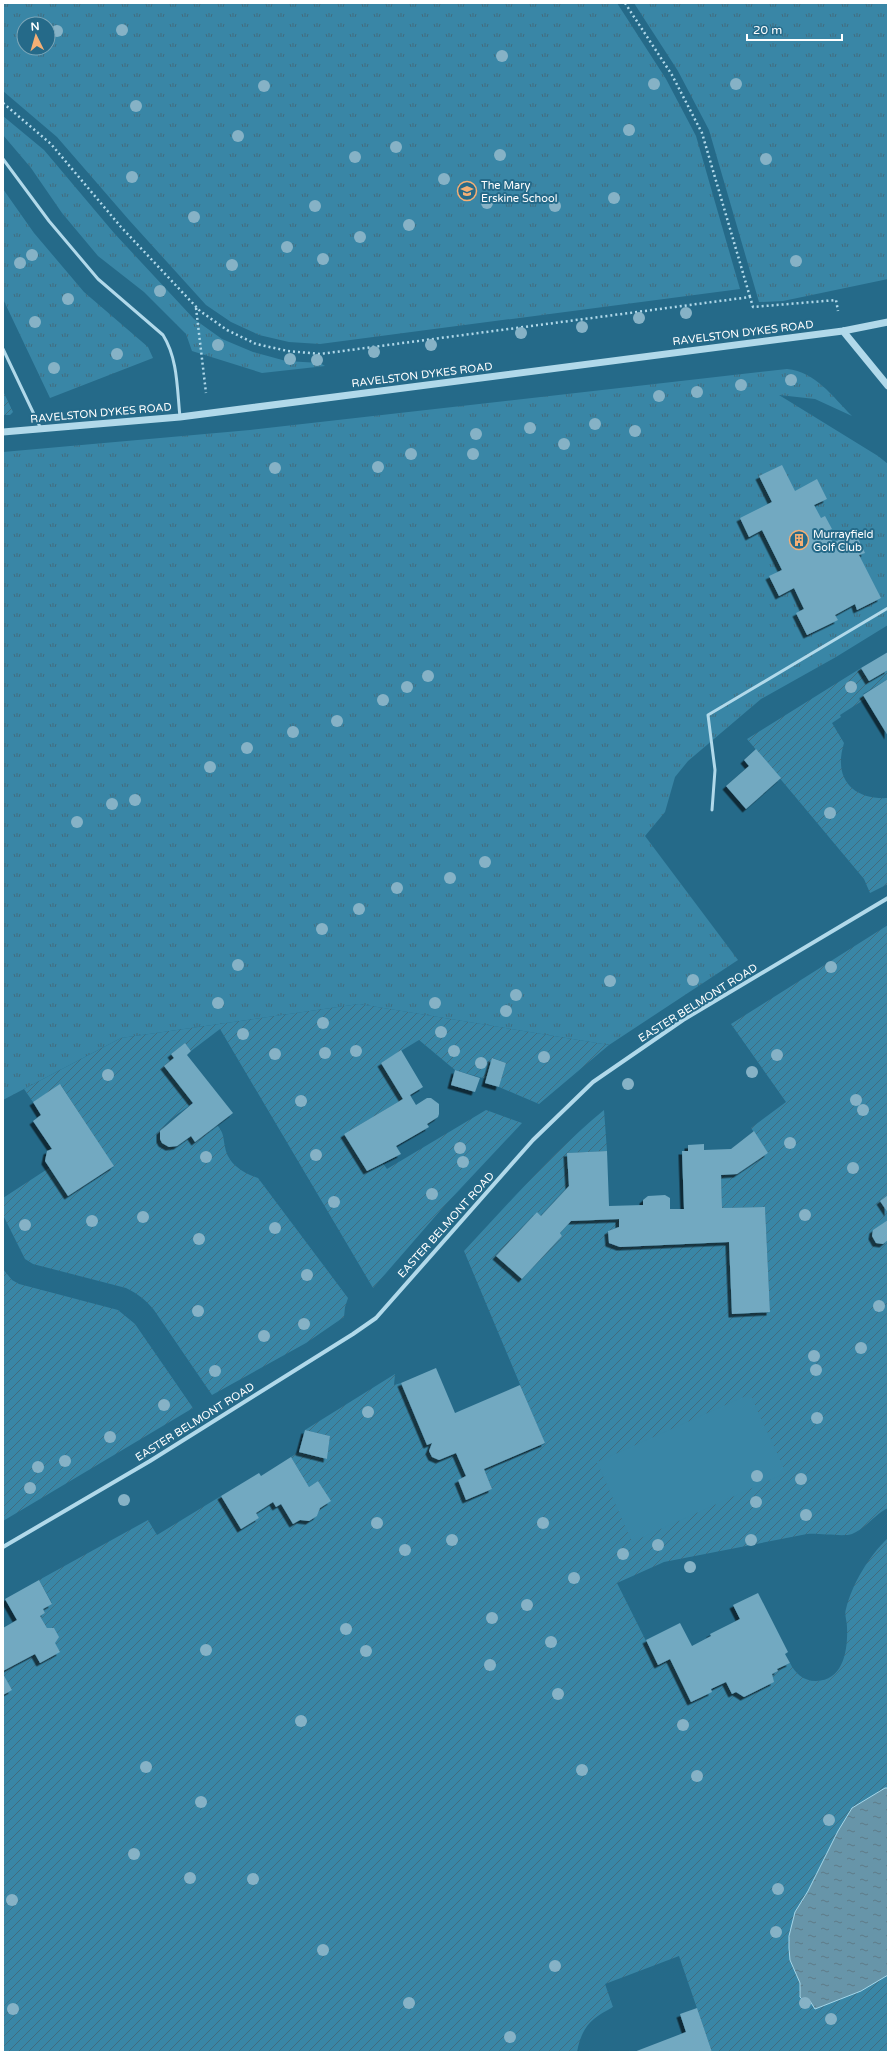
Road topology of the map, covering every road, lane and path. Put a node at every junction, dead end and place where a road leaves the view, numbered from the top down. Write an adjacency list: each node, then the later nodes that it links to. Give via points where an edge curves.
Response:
1 (625, 3): 4 (path, via 672,75 702,133)
2 (3, 104): 5 (path, via 51,144 121,227)
3 (3, 159): 11 (lane, via 49,221 98,278 163,335 170,346 174,361)
4 (750, 297): 5 (path, via 320,354 256,344 227,330); 7 (path, via 753,308 836,300)
5 (196, 308): 10 (path)
6 (888, 322): 7 (street, RAVELSTON DYKES ROAD)
7 (843, 331): 9 (street); 10 (street, RAVELSTON DYKES ROAD)
8 (3, 349): 12 (lane)
9 (888, 386)
10 (208, 413): 11 (street, RAVELSTON DYKES ROAD)
11 (180, 417): 12 (street, RAVELSTON DYKES ROAD)
12 (40, 429): 13 (street, RAVELSTON DYKES ROAD)
13 (3, 432)
14 (888, 608): 15 (lane, via 708,715 715,770)
15 (712, 810)
16 (888, 898): 17 (street, EASTER BELMONT ROAD, via 683,1020 593,1082 533,1140 376,1318 150,1461)
17 (3, 1547)

